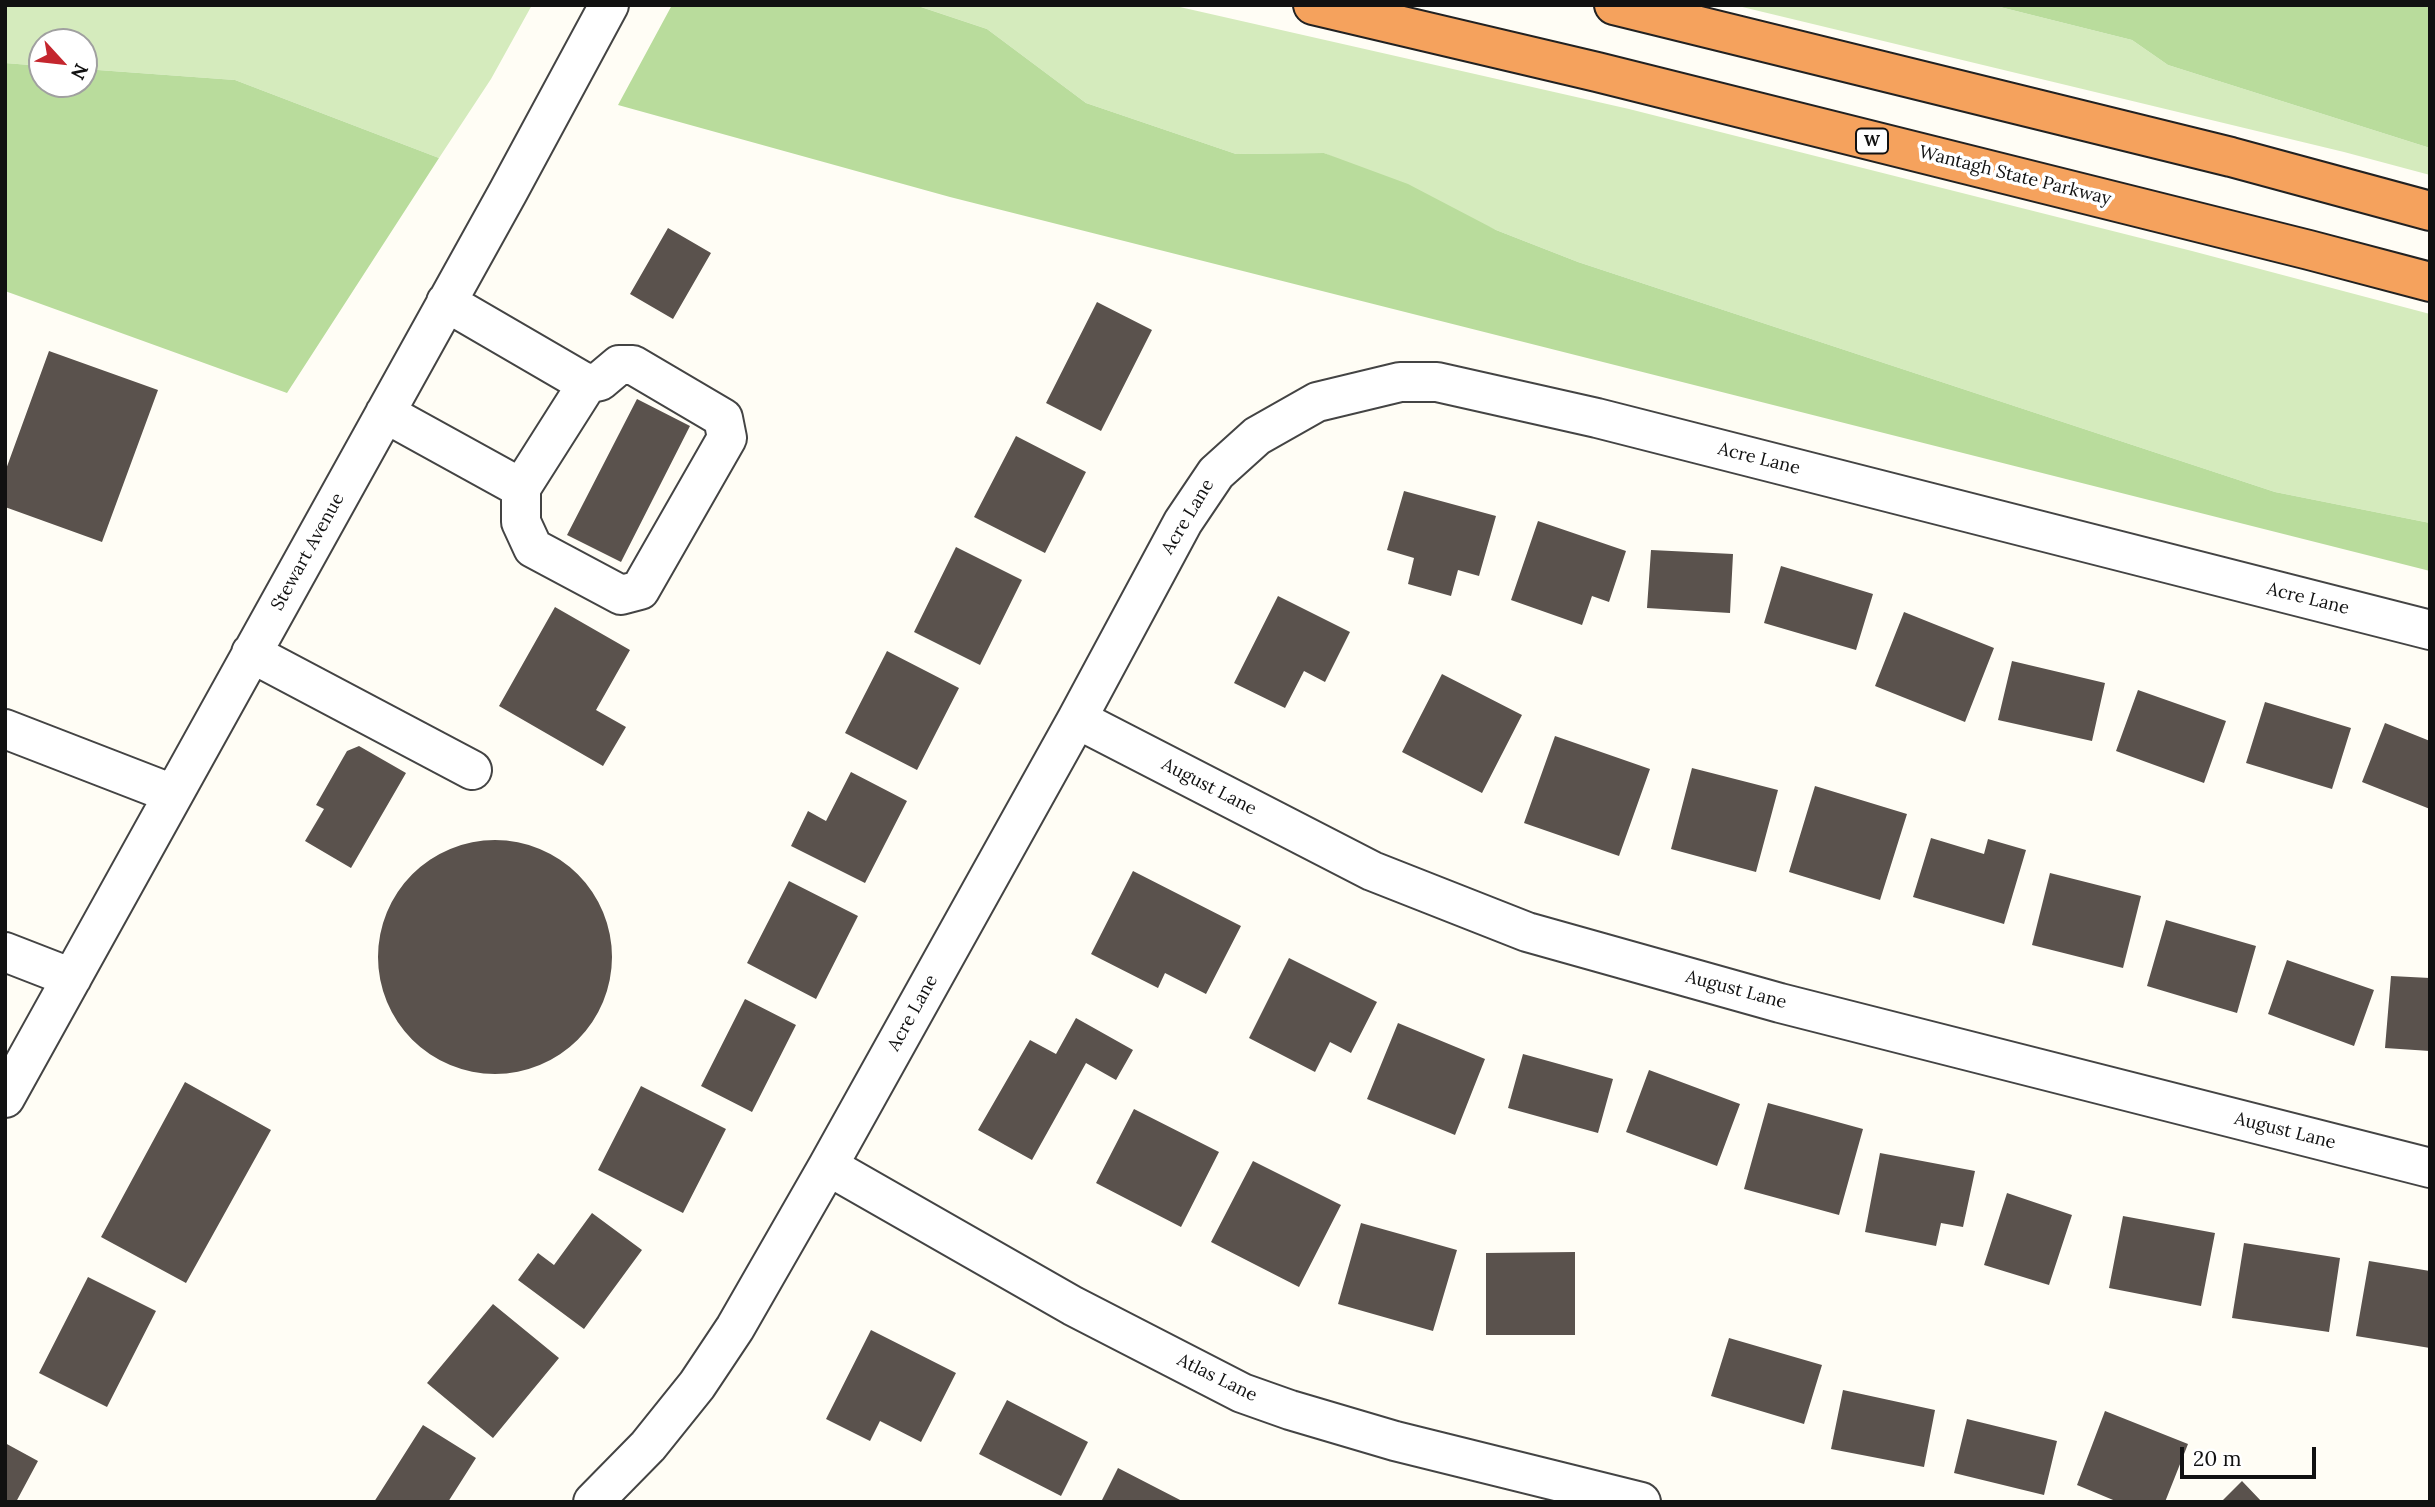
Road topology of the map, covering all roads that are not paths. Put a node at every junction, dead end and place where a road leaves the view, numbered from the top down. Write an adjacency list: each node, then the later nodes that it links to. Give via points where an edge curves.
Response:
1 (608, 5): 6 (street, Stewart Avenue)
2 (1313, 5): 5 (highway, Wantagh State Parkway / W, via 1611,75)
3 (1614, 5): 4 (highway, via 2231,157)
4 (2430, 211)
5 (2430, 282)
6 (446, 302): 7 (street); 8 (street, Stewart Avenue)
7 (587, 384): 9 (street); 9 (street, via 600,381 619,365 633,365 723,418 727,438 640,590 621,595 533,548 521,522)
8 (385, 413): 9 (street); 11 (street, Stewart Avenue)
9 (521, 488)
10 (2430, 630): 12 (street, Acre Lane, via 1597,418 1437,382 1400,382 1317,402 1257,436 1216,473 1183,522)
11 (251, 653): 14 (street); 15 (street, Stewart Avenue)
12 (1077, 719): 19 (street, Acre Lane); 20 (street, August Lane, via 1371,871 1527,932 1780,1003)
13 (5, 729): 15 (street)
14 (472, 770)
15 (173, 794): 17 (street, Stewart Avenue)
16 (5, 953): 17 (street)
17 (72, 978): 18 (street, Stewart Avenue)
18 (5, 1098)
19 (828, 1166): 21 (street, Acre Lane, via 697,1385 648,1446); 22 (street, Atlas Lane, via 1073,1306 1242,1393 1395,1441)
20 (2430, 1168)
21 (593, 1502)
22 (1641, 1502)

